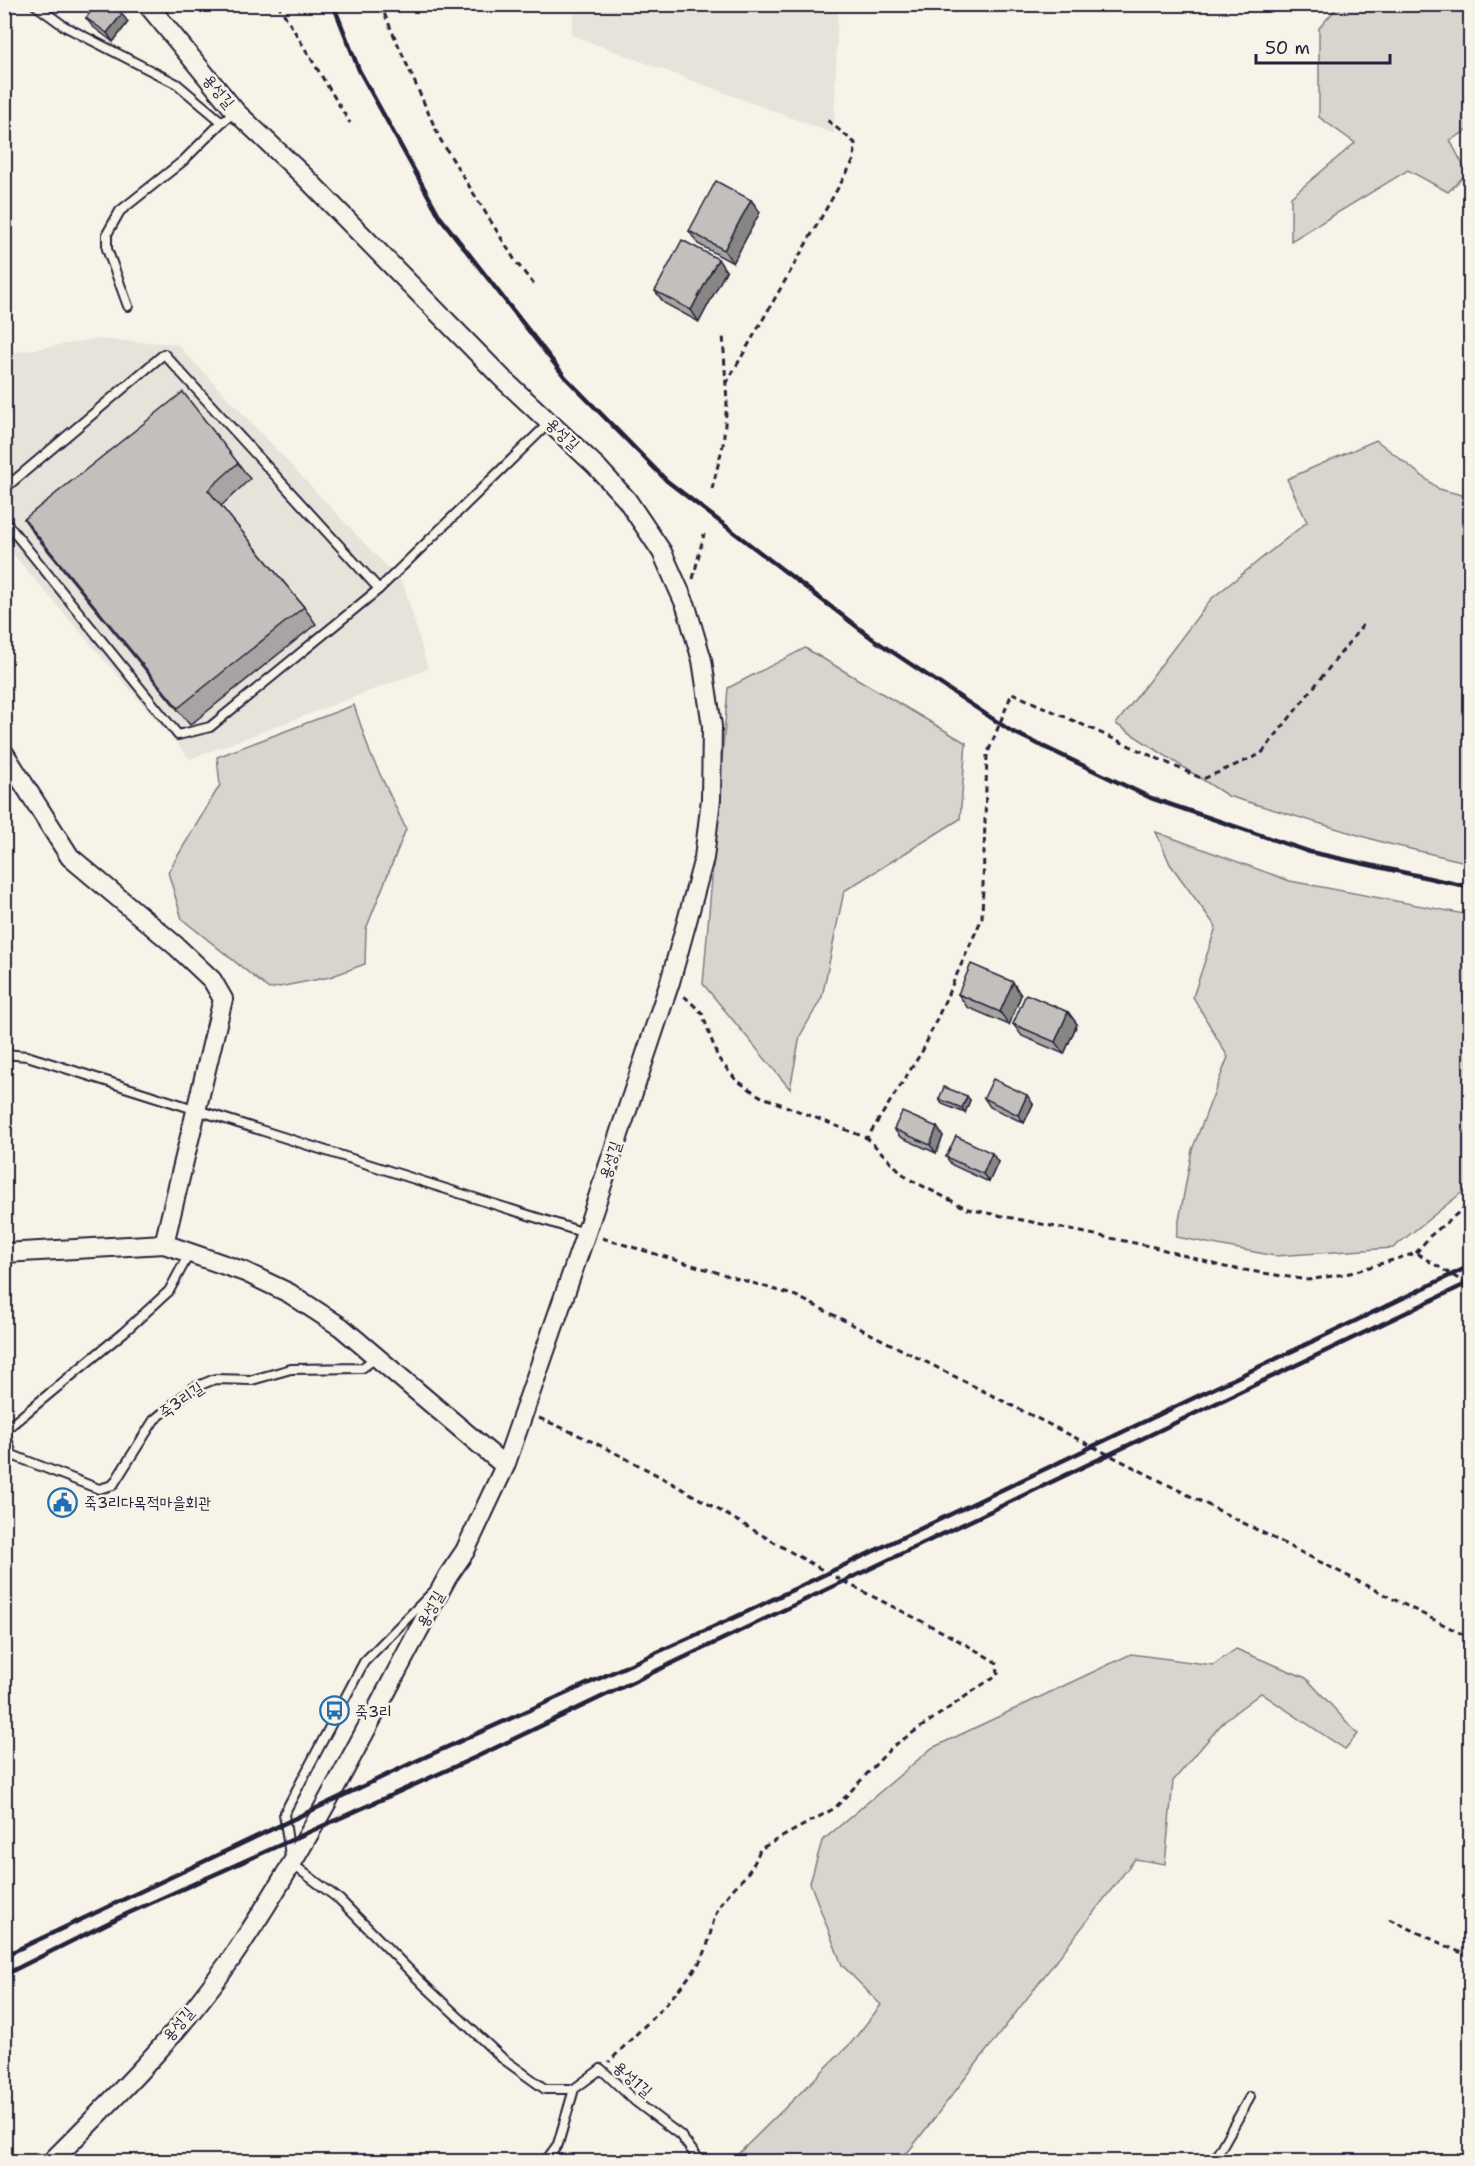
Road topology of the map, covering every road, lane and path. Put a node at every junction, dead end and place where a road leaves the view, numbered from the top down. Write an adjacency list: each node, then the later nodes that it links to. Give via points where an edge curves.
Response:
1 (34, 4): 5 (lane, via 64,26 177,84)
2 (147, 4): 5 (street, 용성길)
3 (278, 4): 7 (path)
4 (380, 4): 8 (path, via 440,139 516,262)
5 (229, 117): 9 (lane, via 183,161 120,211 107,234 107,249); 12 (street, 용성길, via 307,179)
6 (827, 120): 11 (path, via 855,143 854,160)
7 (350, 123)
8 (535, 285)
9 (128, 306)
10 (723, 334): 11 (path)
11 (726, 384): 14 (path, via 723,445)
12 (550, 422): 17 (lane); 18 (street, 용성길, via 627,500 662,552)
13 (4, 489): 17 (lane, via 164,354)
14 (711, 489)
15 (4, 520): 17 (lane, via 178,735 210,727)
16 (704, 534): 18 (path)
17 (379, 589)
18 (686, 606): 21 (street, 용성길, via 702,660 712,726 711,799 704,858)
19 (1363, 625): 24 (path, via 1261,754 1203,779 1012,693 987,755 982,918 923,1050)
20 (4, 753): 23 (street, via 70,857 176,945 218,989 223,999)
21 (670, 982): 24 (path, via 702,1013 718,1058 736,1080 760,1096); 26 (street, 용성길)
22 (4, 1054): 23 (lane, via 27,1056)
23 (198, 1108): 26 (lane); 27 (street)
24 (867, 1138): 30 (path, via 907,1178 968,1209 1154,1247 1225,1267 1308,1280 1350,1273)
25 (1470, 1203): 30 (path)
26 (586, 1233): 33 (street, 용성길); 39 (path, via 796,1296)
27 (164, 1244): 28 (street); 29 (street)
28 (4, 1252)
29 (190, 1252): 32 (street, via 289,1293); 34 (lane, via 169,1291)
30 (1416, 1253): 31 (path)
31 (1470, 1286)
32 (378, 1357): 35 (lane, 죽3리길, via 362,1368 291,1369 252,1380 215,1379 193,1388 154,1420 113,1485 99,1489); 37 (street)
33 (524, 1411): 37 (street, 용성길); 43 (path, via 573,1432 997,1663 998,1674 892,1747 835,1808 760,1849 754,1868 721,1905 703,1957 691,1974)
34 (5, 1430): 35 (lane)
35 (12, 1455): 36 (lane)
36 (4, 1461)
37 (505, 1466): 38 (street, 용성길, via 465,1551)
38 (448, 1576): 40 (street, 용성길); 40 (lane, via 364,1662 284,1814)
39 (1470, 1638)
40 (291, 1863): 44 (lane, via 340,1900 502,2058 544,2089); 46 (street, 용성길, via 227,1964 188,2013 125,2088)
41 (1389, 1919): 42 (path)
42 (1470, 1958)
43 (601, 2069): 44 (lane, 용성1길); 48 (lane, 용성1길, via 635,2101 680,2134)
44 (574, 2089): 47 (lane, via 558,2144)
45 (1250, 2097): 49 (lane)
46 (51, 2162)
47 (545, 2162)
48 (701, 2162)
49 (1213, 2162)

